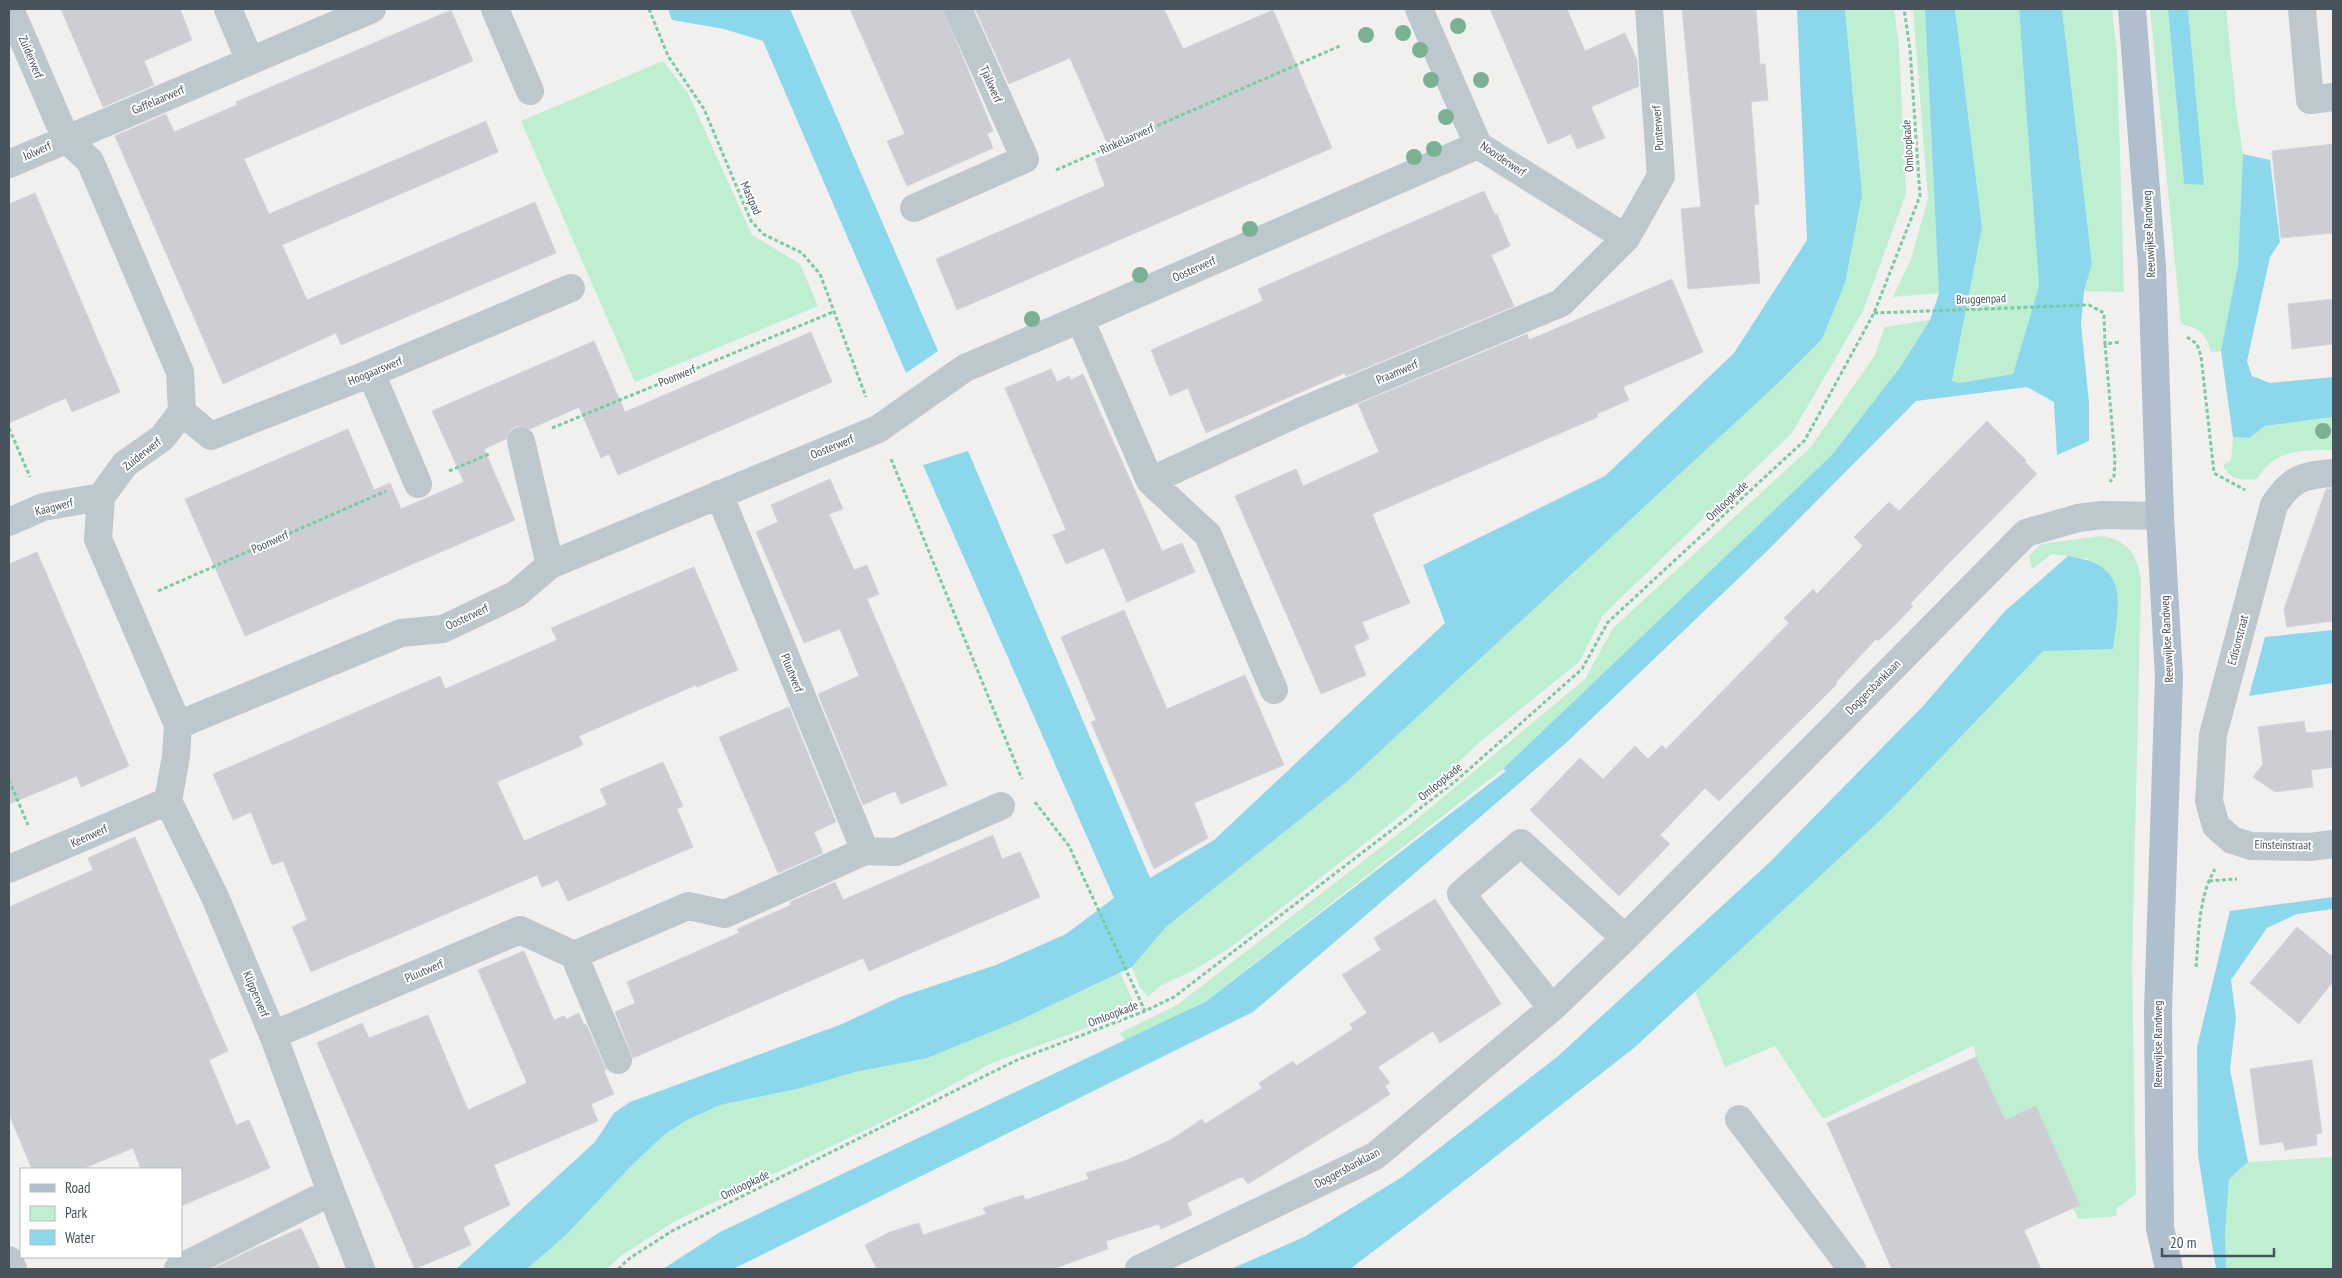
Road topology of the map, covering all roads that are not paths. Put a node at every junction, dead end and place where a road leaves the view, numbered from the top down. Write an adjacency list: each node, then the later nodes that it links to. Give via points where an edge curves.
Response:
1 (10, 9): 13 (street, Zuiderwerf)
2 (228, 9): 10 (street)
3 (372, 9): 10 (street, Gaffelaarwerf)
4 (495, 9): 11 (street)
5 (958, 9): 16 (street, Tjalkwerf, via 1025,158)
6 (1419, 9): 14 (street, Noorderwerf)
7 (1649, 9): 17 (street, Punterwerf, via 1661,176)
8 (2132, 9): 28 (main road, Reeuwijkse Randweg, via 2152,267)
9 (2302, 9): 12 (street, via 2310,100)
10 (250, 62): 13 (street, Gaffelaarwerf)
11 (530, 91)
12 (2333, 97)
13 (66, 139): 15 (street, Jolwerf); 21 (street, Zuiderwerf, via 90,161 180,372)
14 (1478, 144): 17 (street, Noorderwerf); 19 (street, Oosterwerf)
15 (9, 164)
16 (914, 208)
17 (1626, 238): 25 (street, Praamwerf, via 1561,303 1302,411)
18 (571, 288): 20 (street, Hoogaarswerf)
19 (1080, 319): 25 (street); 26 (street, Oosterwerf, via 965,368 878,429)
20 (371, 373): 21 (street, Hoogaarswerf, via 212,436); 24 (street)
21 (182, 412): 27 (street, Zuiderwerf, via 162,438 125,464)
22 (521, 441): 30 (street)
23 (2333, 473): 35 (street, Edisonstraat, via 2310,474 2286,486 2274,505 2213,735 2209,801 2216,826)
24 (417, 481)
25 (1150, 481): 31 (street, via 1208,535)
26 (719, 494): 30 (street, Oosterwerf); 37 (street, Pluutwerf)
27 (101, 497): 29 (street, Kaagwerf, via 44,507); 32 (street, via 98,539)
28 (2160, 516): 39 (street, Doggersbanklaan, via 2078,518 2026,533); 52 (main road, Reeuwijkse Randweg, via 2169,677 2158,1011 2160,1228)
29 (9, 522)
30 (550, 565): 32 (street, Oosterwerf, via 516,594 443,629 401,633)
31 (1274, 690)
32 (178, 726): 33 (street)
33 (168, 801): 38 (street, Keenwerf); 42 (street, Klipperwerf, via 215,897)
34 (1001, 806): 37 (street, via 896,852)
35 (2232, 840): 36 (street, Einsteinstraat, via 2251,846)
36 (2333, 844)
37 (865, 852): 40 (street, via 725,914 688,906)
38 (9, 869)
39 (1625, 938): 41 (street, Doggersbanklaan); 41 (street, via 1521,843 1461,894)
40 (574, 954): 42 (street, Pluutwerf, via 520,930); 43 (street)
41 (1552, 1008): 50 (street, Doggersbanklaan, via 1375,1156)
42 (273, 1035): 45 (street, Klipperwerf)
43 (618, 1060)
44 (1738, 1119): 51 (street)
45 (331, 1192): 48 (street); 49 (street, Klipperwerf)
46 (9, 1260): 47 (street)
47 (13, 1269)
48 (178, 1269)
49 (360, 1269)
50 (1139, 1269)
51 (1852, 1269)
52 (2169, 1269)

